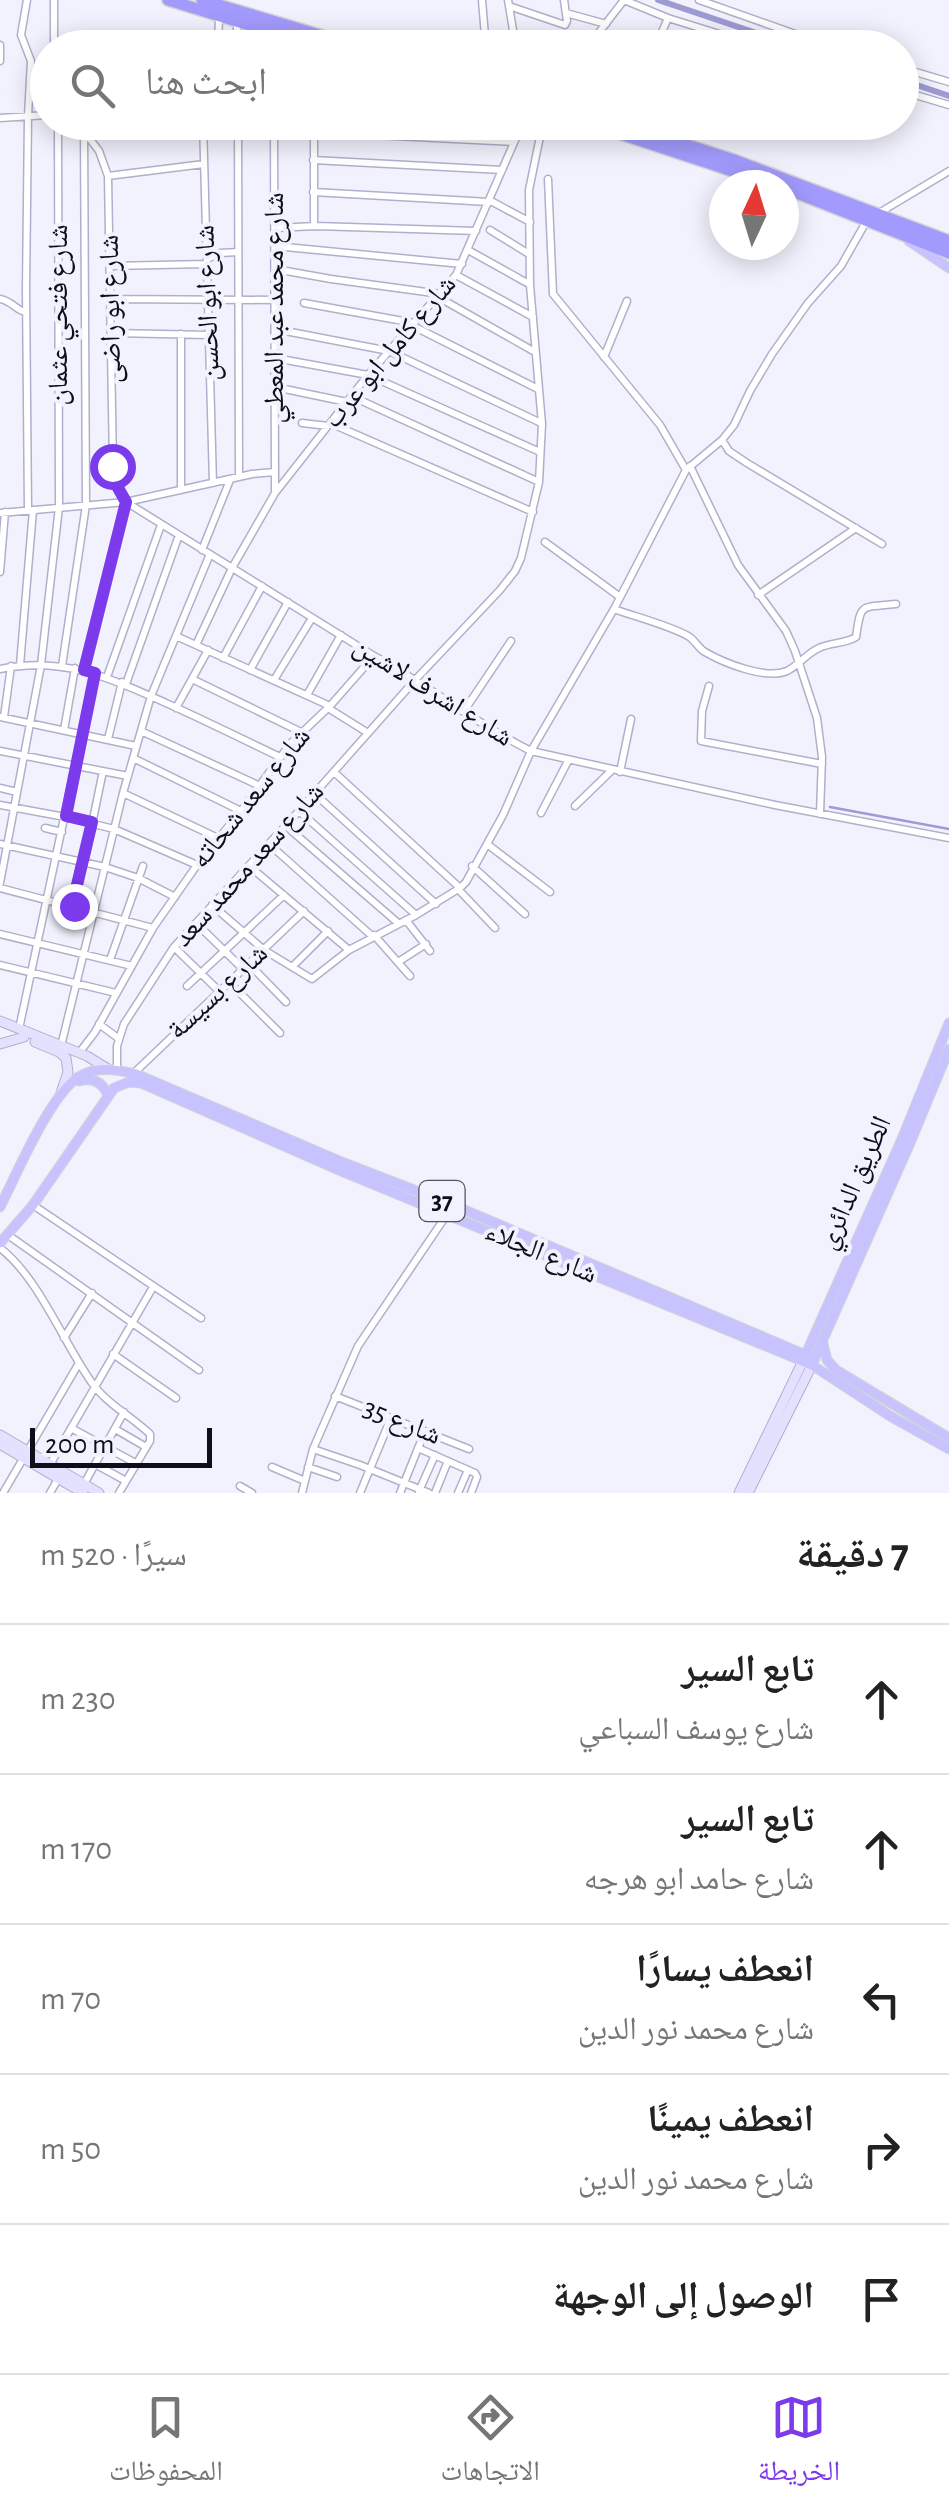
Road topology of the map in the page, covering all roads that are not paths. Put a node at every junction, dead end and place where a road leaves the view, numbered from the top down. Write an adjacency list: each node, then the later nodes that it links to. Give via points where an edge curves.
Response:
1 (27, 0): 27 (street, via 21,38)
2 (54, 0): 15 (street)
3 (168, 0): 11 (highway)
4 (202, 0): 19 (highway)
5 (482, 0): 20 (street)
6 (563, 0): 10 (street)
7 (699, 0): 25 (street)
8 (628, 1): 12 (street); 14 (street)
9 (508, 3): 10 (street, via 563,25); 21 (street)
10 (566, 13): 14 (street)
11 (219, 16): 13 (highway); 16 (street)
12 (668, 18): 23 (street); 24 (street)
13 (237, 22): 17 (street); 18 (highway)
14 (606, 24): 22 (street)
15 (54, 30)
16 (219, 30)
17 (237, 30)
18 (268, 30)
19 (303, 30)
20 (484, 30)
21 (512, 30)
22 (601, 30)
23 (663, 30)
24 (706, 30)
25 (784, 30)
26 (0, 45): 28 (street)
27 (30, 59)
28 (0, 61)
29 (919, 73): 31 (street)
30 (30, 79): 34 (street)
31 (949, 82)
32 (919, 96): 33 (street)
33 (949, 105)
34 (28, 116): 35 (street); 86 (street)
35 (0, 118)
36 (58, 140): 116 (street, شارع فتحي عثمان)
37 (80, 140): 115 (street)
38 (91, 140): 53 (street, شارع ابو راضى)
39 (203, 140): 49 (street, شارع ابو الحسن)
40 (238, 140): 68 (street)
41 (274, 140): 61 (street, شارع محمد عبد المعطي)
42 (314, 140): 48 (street)
43 (487, 140): 47 (street)
44 (539, 140): 59 (street, شارع سعد محمد سعد)
45 (663, 140): 51 (highway)
46 (670, 140): 58 (highway)
47 (514, 142): 50 (street, شارع كامل ابو عرب)
48 (314, 160): 50 (street); 55 (street)
49 (204, 164): 53 (street); 71 (street, شارع ابو الحسن)
50 (502, 170): 57 (street, شارع كامل ابو عرب)
51 (738, 170)
52 (949, 172): 58 (street)
53 (108, 176): 73 (street, شارع ابو راضى)
54 (548, 179): 95 (street, via 552,290)
55 (313, 192): 57 (street); 60 (street)
56 (799, 193): 58 (highway)
57 (489, 201): 59 (street); 63 (street, شارع كامل ابو عرب)
58 (872, 217): 64 (highway); 65 (highway); 104 (street, via 772,354)
59 (530, 222): 70 (street, شارع سعد محمد سعد)
60 (314, 226): 61 (street); 63 (street)
61 (275, 228): 66 (street, شارع محمد عبد المعطي)
62 (490, 230): 70 (street)
63 (476, 231): 67 (street, شارع كامل ابو عرب)
64 (894, 231): 69 (highway); 74 (main road)
65 (949, 241)
66 (275, 246): 72 (street); 75 (street, شارع محمد عبد المعطي)
67 (468, 250): 72 (street, شارع كامل ابو عرب); 77 (street)
68 (238, 252): 71 (street); 82 (street)
69 (949, 253)
70 (530, 255): 77 (street, شارع سعد محمد سعد)
71 (206, 262): 73 (street); 81 (street, شارع ابو الحسن)
72 (462, 264): 76 (street, شارع كامل ابو عرب)
73 (110, 266): 80 (street, شارع ابو راضى)
74 (949, 268)
75 (275, 269): 78 (street); 83 (street, شارع محمد عبد المعطي)
76 (456, 275): 78 (street, شارع كامل ابو عرب); 87 (street)
77 (530, 285): 87 (street, شارع سعد محمد سعد)
78 (440, 296): 88 (street, شارع كامل ابو عرب); 94 (street)
79 (0, 299): 86 (street)
80 (111, 299): 81 (street); 90 (street, شارع ابو راضى)
81 (208, 300): 82 (street); 92 (street, شارع ابو الحسن)
82 (239, 300): 83 (street); 108 (street)
83 (275, 300): 89 (street, شارع محمد عبد المعطي)
84 (627, 301): 95 (street)
85 (304, 303): 88 (street)
86 (26, 312): 117 (street)
87 (532, 317): 94 (street, شارع سعد محمد سعد)
88 (414, 324): 93 (street, شارع كامل ابو عرب); 99 (street)
89 (275, 329): 93 (street); 96 (street, شارع محمد عبد المعطي)
90 (112, 333): 91 (street); 114 (street, شارع ابو راضى, via 112,466)
91 (180, 334): 92 (street); 112 (street)
92 (209, 334): 111 (street, شارع ابو الحسن)
93 (390, 352): 97 (street, شارع كامل ابو عرب); 103 (street)
94 (536, 352): 99 (street, شارع سعد محمد سعد)
95 (604, 357): 106 (street)
96 (275, 358): 97 (street); 98 (street, شارع محمد عبد المعطي)
97 (368, 375): 100 (street, شارع كامل ابو عرب); 105 (street)
98 (276, 387): 100 (street); 107 (street, شارع محمد عبد المعطي)
99 (538, 389): 103 (street, شارع سعد محمد سعد)
100 (349, 399): 102 (street, شارع كامل ابو عرب); 110 (street)
101 (302, 423): 102 (street)
102 (329, 424): 113 (street, شارع كامل ابو عرب); 119 (street)
103 (542, 424): 105 (street, شارع سعد محمد سعد)
104 (722, 440): 106 (street); 121 (street, via 734,455)
105 (540, 452): 110 (street, شارع سعد محمد سعد)
106 (688, 468): 129 (street); 130 (street)
107 (276, 472): 108 (street); 113 (street, شارع محمد عبد المعطي)
108 (240, 477): 109 (street)
109 (230, 479): 111 (street); 125 (street)
110 (539, 482): 119 (street, شارع سعد محمد سعد)
111 (213, 483): 112 (street)
112 (182, 490): 114 (street)
113 (275, 493): 126 (street, شارع كامل ابو عرب)
114 (126, 502): 115 (street); 120 (street, شارع اشرف لاشين); 148 (street)
115 (86, 505): 116 (street); 145 (street)
116 (59, 507): 117 (street); 143 (street, شارع فتحي عثمان)
117 (30, 510): 118 (street); 144 (street)
118 (3, 512): 127 (street)
119 (533, 512): 152 (street, شارع سعد محمد سعد, via 515,571)
120 (161, 524): 122 (street, شارع اشرف لاشين); 151 (street)
121 (856, 528): 124 (street); 129 (street)
122 (179, 536): 125 (street, شارع اشرف لاشين); 155 (street)
123 (544, 542): 130 (street)
124 (882, 544)
125 (206, 552): 126 (street, شارع اشرف لاشين); 135 (street)
126 (232, 568): 128 (street, شارع اشرف لاشين); 138 (street, شارع كامل ابو عرب)
127 (0, 572)
128 (262, 586): 131 (street, شارع اشرف لاشين); 141 (street)
129 (758, 595): 142 (street, via 786,631)
130 (620, 597): 133 (street)
131 (288, 602): 134 (street, شارع اشرف لاشين); 149 (street)
132 (896, 604): 142 (street, via 864,608 856,637)
133 (614, 609): 142 (street, via 754,671 787,671); 173 (street)
134 (312, 618): 136 (street, شارع اشرف لاشين); 154 (street)
135 (176, 636): 138 (street); 157 (street)
136 (342, 636): 140 (street, شارع اشرف لاشين); 158 (street)
137 (511, 641): 161 (street)
138 (196, 645): 139 (street)
139 (208, 650): 141 (street); 153 (street)
140 (374, 656): 152 (street, شارع اشرف لاشين); 159 (street, شارع سعد شحاته)
141 (224, 658): 149 (street)
142 (798, 662): 178 (street, via 817,718)
143 (42, 665): 144 (street); 145 (street); 164 (street, شارع فتحي عثمان)
144 (16, 666): 146 (street); 162 (street)
145 (62, 666): 147 (street)
146 (0, 668)
147 (75, 668): 148 (street); 165 (street)
148 (84, 670): 150 (street)
149 (250, 670): 154 (street)
150 (95, 673): 151 (street); 169 (street)
151 (108, 677): 155 (street)
152 (416, 678): 161 (street, شارع اشرف لاشين); 168 (street, شارع سعد محمد سعد)
153 (192, 679): 160 (street); 167 (street)
154 (274, 680): 158 (street)
155 (124, 683): 157 (street); 170 (street)
156 (709, 686): 178 (street, via 701,740)
157 (151, 696): 160 (street); 166 (street)
158 (307, 696): 159 (street)
159 (329, 707): 167 (street, شارع سعد شحاته); 168 (street)
160 (176, 708): 175 (street)
161 (464, 711): 173 (street, شارع اشرف لاشين)
162 (2, 717): 164 (street)
163 (631, 718): 181 (street)
164 (30, 723): 165 (street); 174 (street, شارع فتحي عثمان)
165 (64, 730): 169 (street)
166 (141, 731): 171 (street); 184 (street)
167 (301, 732): 175 (street, شارع سعد شحاته)
168 (368, 733): 182 (street, شارع سعد محمد سعد)
169 (83, 734): 170 (street); 179 (street)
170 (108, 740): 171 (street)
171 (136, 746): 176 (street)
172 (0, 751): 174 (street)
173 (531, 751): 177 (street, شارع اشرف لاشين); 205 (street)
174 (24, 756): 179 (street); 186 (street, شارع فتحي عثمان)
175 (280, 757): 184 (street, شارع سعد شحاته)
176 (133, 758): 183 (street); 192 (street)
177 (568, 761): 181 (street, شارع اشرف لاشين); 194 (street)
178 (822, 764): 195 (street)
179 (76, 766): 180 (street); 196 (street)
180 (103, 771): 183 (street); 197 (street)
181 (616, 771): 190 (street); 195 (street, شارع اشرف لاشين)
182 (334, 772): 188 (street, شارع سعد محمد سعد); 216 (street)
183 (128, 776): 187 (street)
184 (260, 786): 192 (street, شارع سعد شحاته)
185 (0, 788): 186 (street)
186 (17, 792): 191 (street, شارع فتحي عثمان)
187 (123, 793): 200 (street); 203 (street)
188 (315, 794): 193 (street, شارع سعد محمد سعد); 221 (street)
189 (0, 804): 191 (street)
190 (575, 806)
191 (14, 807): 196 (street); 206 (street, شارع فتحي عثمان)
192 (242, 811): 203 (street, شارع سعد شحاته)
193 (300, 812): 198 (street, شارع سعد محمد سعد); 227 (street)
194 (541, 813)
195 (820, 814): 202 (street, شارع اشرف لاشين)
196 (66, 816): 197 (street); 201 (street)
197 (92, 822): 200 (street); 208 (street)
198 (286, 826): 204 (street, شارع سعد محمد سعد); 229 (street)
199 (45, 828): 201 (street)
200 (114, 829): 209 (street); 213 (street)
201 (62, 832): 207 (street)
202 (949, 838)
203 (220, 839): 209 (street, شارع سعد شحاته)
204 (269, 844): 211 (street, شارع سعد محمد سعد); 237 (street)
205 (487, 844): 212 (street); 217 (street)
206 (4, 845): 207 (street); 215 (street, شارع فتحي عثمان)
207 (56, 857): 208 (street); 220 (street)
208 (82, 862): 213 (street); 223 (street)
209 (197, 865): 219 (street, شارع سعد شحاته)
210 (143, 866): 214 (street)
211 (249, 866): 218 (street); 222 (street, شارع سعد محمد سعد)
212 (472, 866): 216 (street); 226 (street)
213 (104, 867): 214 (street); 224 (street)
214 (138, 878): 219 (street); 228 (street)
215 (0, 885): 220 (street)
216 (459, 888): 221 (street); 233 (street)
217 (550, 892)
218 (284, 895): 225 (street); 234 (street)
219 (175, 897): 232 (street, شارع سعد شحاته)
220 (47, 900): 223 (street); 238 (street)
221 (436, 904): 227 (street)
222 (212, 905): 230 (street, شارع سعد محمد سعد); 234 (street)
223 (73, 906): 224 (street); 231 (street)
224 (94, 911): 228 (street); 243 (street)
225 (304, 911): 235 (street); 240 (street, شارع بسيسة)
226 (525, 914)
227 (416, 916): 229 (street)
228 (124, 920): 232 (street); 244 (street)
229 (402, 922): 237 (street); 245 (street, via 428,948)
230 (196, 923): 239 (street, شارع سعد محمد سعد); 242 (street)
231 (70, 925)
232 (153, 928): 247 (street, شارع سعد شحاته)
233 (495, 928)
234 (244, 932): 240 (street); 242 (street)
235 (328, 932): 241 (street); 249 (street)
236 (0, 934): 238 (street)
237 (373, 936): 241 (street); 245 (street)
238 (38, 943): 243 (street); 250 (street)
239 (174, 947): 251 (street); 264 (street, شارع سعد محمد سعد)
240 (264, 950): 248 (street, شارع بسيسة); 249 (street)
241 (349, 950): 249 (street, via 314,978)
242 (225, 951): 248 (street); 251 (street)
243 (83, 954): 244 (street); 253 (street)
244 (110, 960): 247 (street)
245 (398, 962): 252 (street)
246 (0, 966): 250 (street)
247 (132, 966): 257 (street, شارع سعد شحاته)
248 (246, 966): 254 (street, شارع بسيسة); 258 (street)
249 (292, 967)
250 (31, 972): 253 (street); 262 (street)
251 (201, 974): 255 (street); 256 (street)
252 (410, 976)
253 (76, 982): 257 (street); 266 (street)
254 (229, 982): 256 (street, شارع بسيسة); 263 (street)
255 (187, 986)
256 (219, 991): 271 (street, شارع بسيسة)
257 (116, 993): 260 (street, شارع سعد شحاته)
258 (286, 1002)
259 (0, 1024): 262 (street, شارع الجلاء)
260 (99, 1024): 264 (street); 268 (street, شارع سعد شحاته)
261 (949, 1024): 287 (main road, الطريق الدائري)
262 (21, 1033): 265 (street); 266 (street, شارع الجلاء); 269 (street, شارع الجلاء, via 64,1054)
263 (280, 1033)
264 (118, 1038): 270 (street, شارع سعد محمد سعد)
265 (0, 1044)
266 (61, 1046): 268 (street, شارع الجلاء)
267 (949, 1049): 285 (main road, الطريق الدائري)
268 (80, 1054): 269 (street, via 79,1066); 270 (street, شارع الجلاء)
269 (68, 1069): 272 (street)
270 (112, 1070): 271 (main road, شارع الجلاء / 37); 272 (main road, via 82,1075)
271 (133, 1074): 274 (main road, شارع الجلاء / 37)
272 (64, 1090): 273 (main road, via 90,1079); 276 (main road)
273 (108, 1096): 274 (main road, شارع الجلاء / 37, via 122,1084 141,1083); 275 (main road)
274 (261, 1132): 277 (main road, شارع الجلاء / 37); 281 (main road, شارع الجلاء / 37, via 467,1211)
275 (33, 1206): 278 (main road); 279 (street)
276 (0, 1207)
277 (448, 1213): 281 (main road, شارع الجلاء / 37); 291 (street, via 372,1322)
278 (3, 1242): 280 (street); 284 (street)
279 (152, 1287): 282 (street); 283 (street)
280 (92, 1293): 283 (street); 284 (street)
281 (666, 1301): 287 (main road, شارع الجلاء / 37)
282 (201, 1318)
283 (132, 1322): 286 (street); 289 (street)
284 (64, 1338): 288 (street)
285 (823, 1340): 287 (main road, الطريق الدائري); 299 (main road, via 836,1370)
286 (113, 1354): 290 (street); 292 (street)
287 (809, 1360): 306 (main road, 37); 335 (street); 336 (street)
288 (79, 1363): 290 (street); 307 (street)
289 (198, 1370)
290 (94, 1387): 293 (street); 295 (street)
291 (335, 1396): 294 (street, شارع 35); 304 (street)
292 (176, 1398)
293 (124, 1412): 296 (street); 302 (street, via 150,1434)
294 (391, 1418): 297 (street, شارع 35); 315 (street)
295 (71, 1428): 301 (street); 313 (street)
296 (115, 1429): 301 (street); 302 (street)
297 (425, 1432): 303 (street); 305 (street, شارع 35)
298 (0, 1435): 307 (street)
299 (949, 1438)
300 (0, 1444): 307 (street)
301 (105, 1446): 310 (street); 311 (street)
302 (146, 1448): 311 (street)
303 (418, 1448): 308 (street); 321 (street)
304 (313, 1449): 312 (street); 315 (street)
305 (469, 1449)
306 (949, 1449)
307 (25, 1454): 313 (street); 324 (street)
308 (434, 1455): 309 (street); 325 (street)
309 (448, 1461): 316 (street); 325 (street)
310 (95, 1464): 320 (street); 323 (street)
311 (137, 1464): 320 (street)
312 (308, 1466): 317 (street); 319 (street)
313 (48, 1468): 318 (street); 323 (street)
314 (272, 1468): 319 (street)
315 (370, 1468): 321 (street); 331 (street)
316 (468, 1470): 333 (street); 334 (street, via 477,1479)
317 (336, 1476)
318 (58, 1479): 323 (street); 326 (street)
319 (305, 1480): 330 (street)
320 (126, 1481): 328 (street)
321 (404, 1483): 325 (street); 332 (street)
322 (240, 1486): 329 (street)
323 (84, 1489): 327 (street)
324 (7, 1491)
325 (425, 1492)
326 (50, 1493)
327 (100, 1493)
328 (119, 1493)
329 (251, 1493)
330 (302, 1493)
331 (360, 1493)
332 (400, 1493)
333 (458, 1493)
334 (471, 1493)
335 (739, 1493)
336 (748, 1493)

